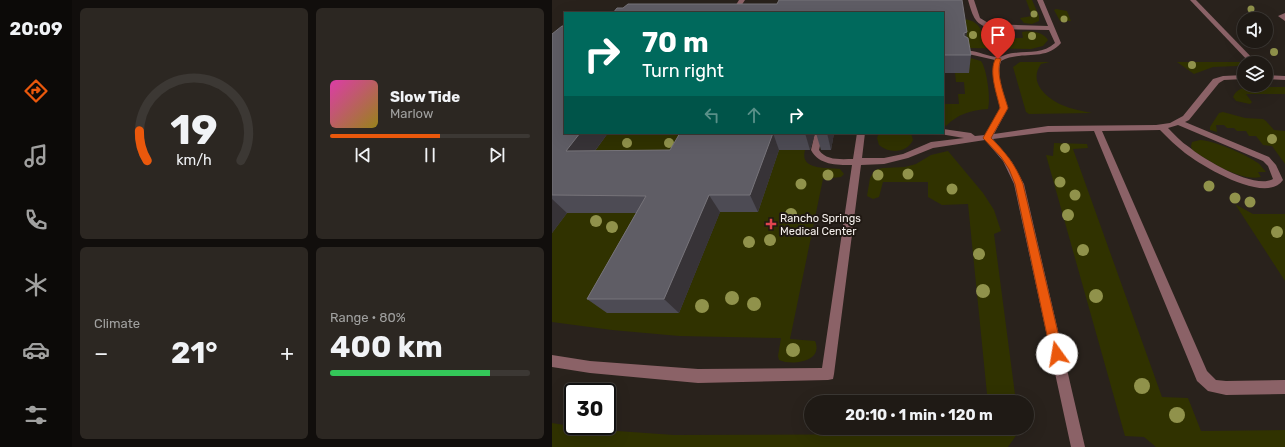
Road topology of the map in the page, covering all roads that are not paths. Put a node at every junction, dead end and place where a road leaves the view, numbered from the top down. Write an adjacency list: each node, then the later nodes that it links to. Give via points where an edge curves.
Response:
1 (742, 0): 6 (street)
2 (971, 0): 10 (street, via 977,19 988,26)
3 (1040, 0): 10 (street)
4 (1193, 0): 12 (street)
5 (730, 8): 6 (street)
6 (737, 8): 7 (street)
7 (752, 8)
8 (1285, 15): 9 (street, via 1281,16)
9 (1285, 19)
10 (1051, 28): 13 (street, via 1058,43 1055,47 1048,51 1012,54)
11 (966, 52): 13 (street)
12 (1247, 56)
13 (998, 59): 23 (street, via 996,73 1004,108)
14 (1237, 77): 17 (street, via 1216,81 1186,118)
15 (1273, 77): 16 (street)
16 (1285, 78)
17 (1178, 122): 18 (street); 18 (street, via 1266,159 1272,165 1278,180 1267,185 1241,180 1188,152)
18 (1162, 127): 19 (street)
19 (1097, 129): 23 (street, via 1048,129); 26 (street, via 1202,376 1213,386 1226,388)
20 (944, 132): 23 (street)
21 (819, 134): 24 (street, via 815,150 818,155 839,162)
22 (861, 134): 24 (street)
23 (987, 138): 24 (street, via 931,145 905,156 884,161); 27 (street, via 1013,168 1019,184)
24 (857, 162): 25 (street, via 828,374 698,376 590,367)
25 (552, 361)
26 (1285, 387)
27 (1078, 447)

